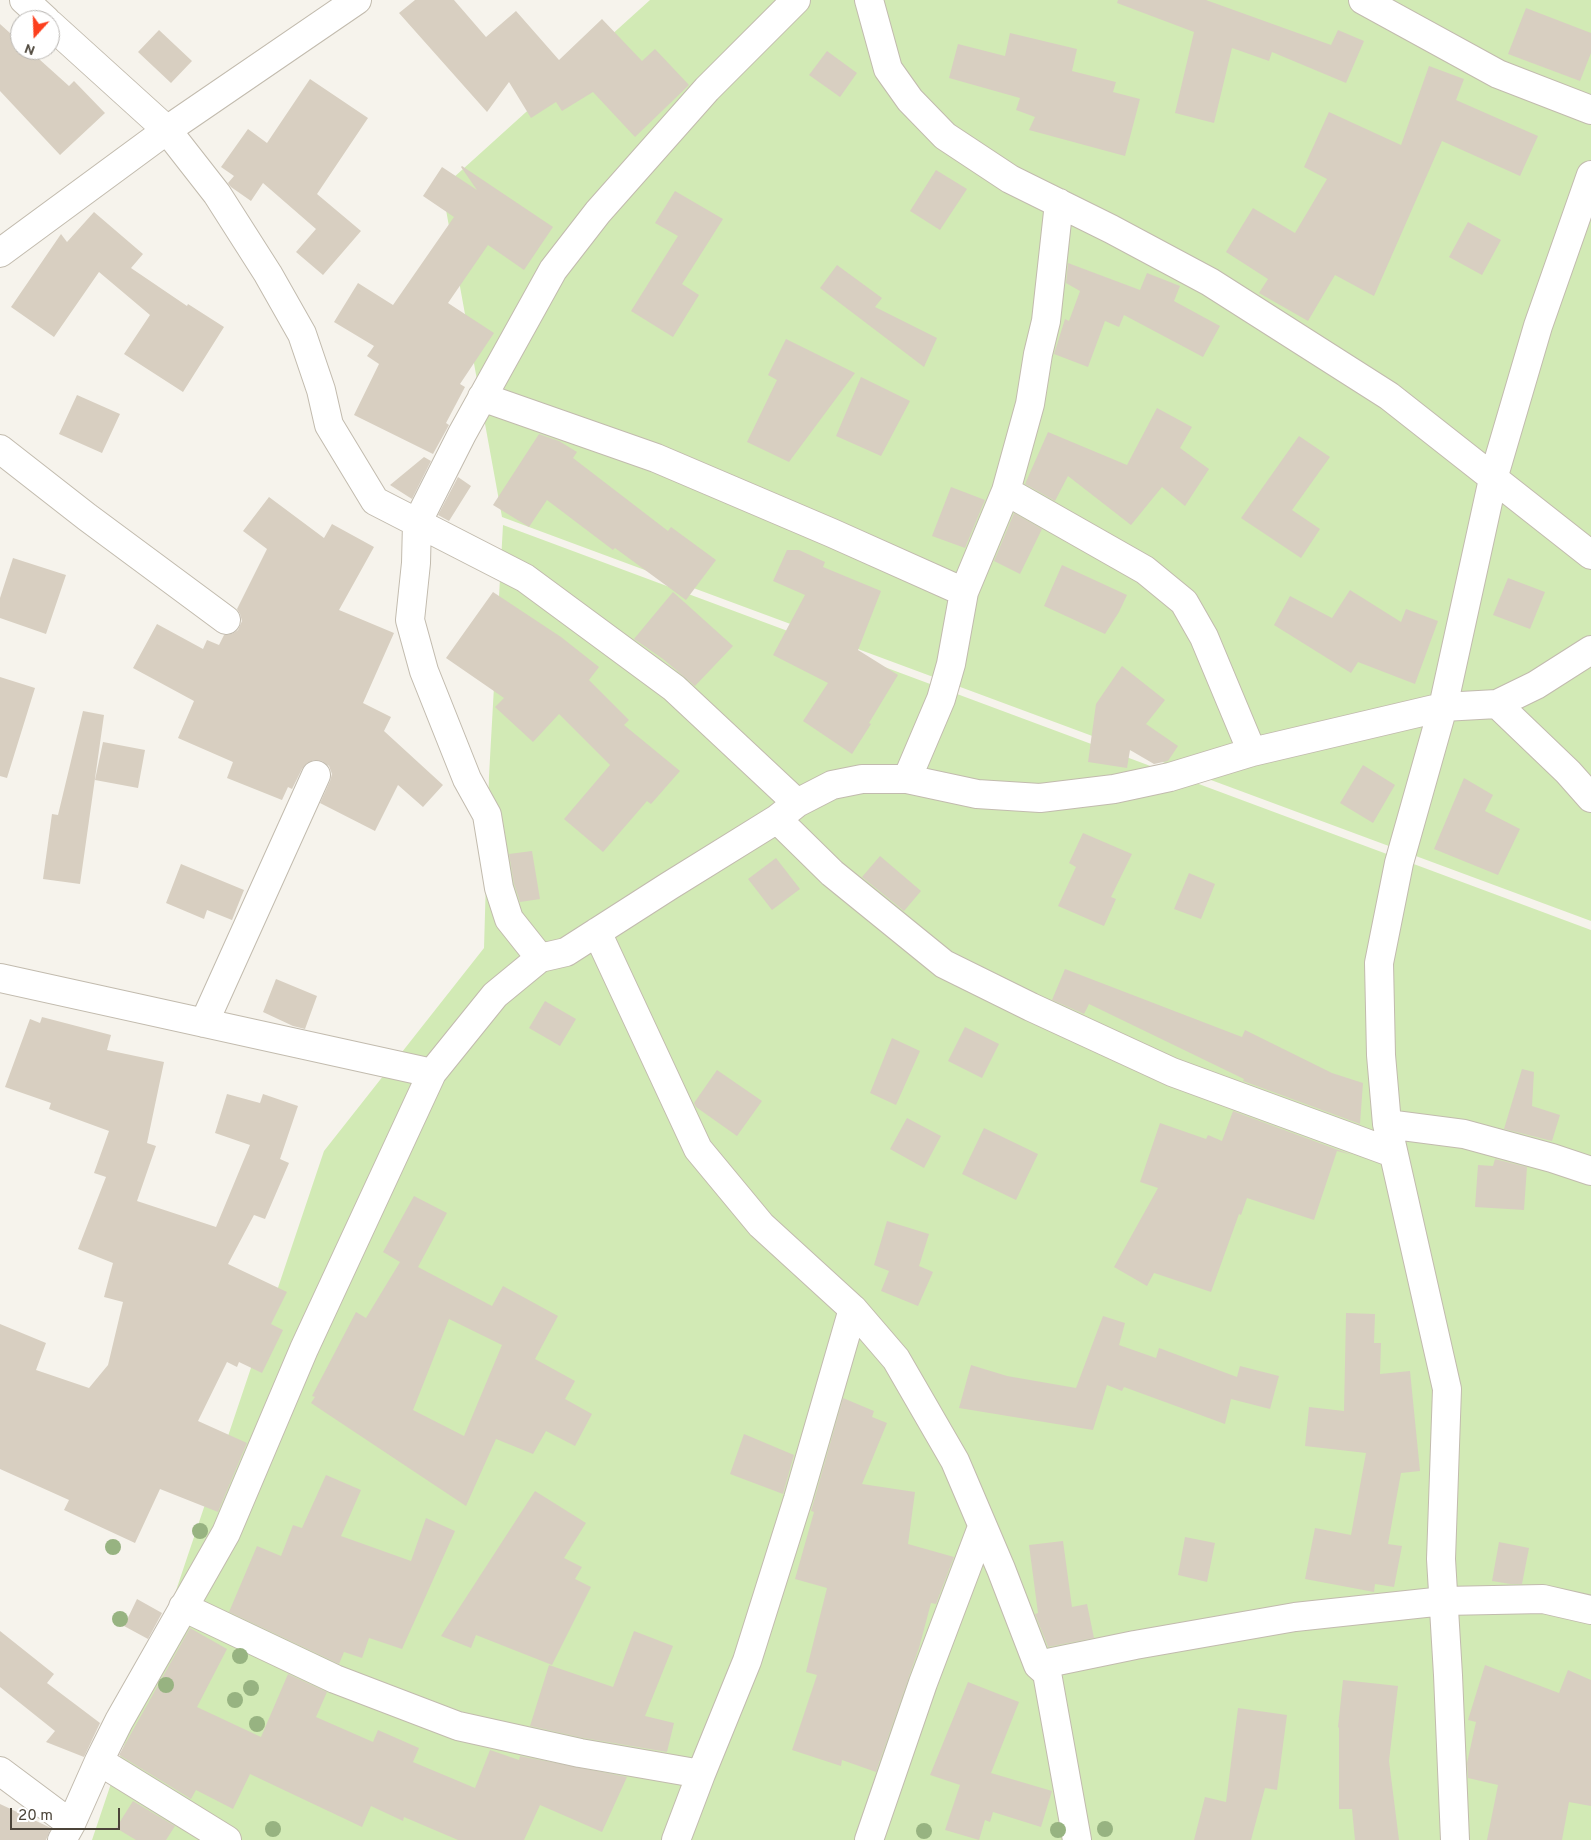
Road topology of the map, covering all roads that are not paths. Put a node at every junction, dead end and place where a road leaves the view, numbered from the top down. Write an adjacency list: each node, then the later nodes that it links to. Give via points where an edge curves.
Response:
1 (24, 0): 6 (street)
2 (357, 0): 9 (street)
3 (796, 0): 13 (street, via 706,89 598,212 553,270)
4 (869, 0): 11 (street, via 888,69 910,100 945,136 1010,179)
5 (1363, 0): 8 (street, via 1498,74)
6 (35, 10)
7 (60, 33): 9 (street)
8 (1591, 110)
9 (167, 130): 12 (street); 17 (street, via 217,194 302,334 329,425 375,502)
10 (1591, 175): 15 (street, via 1538,326)
11 (1059, 203): 15 (street, via 1210,282 1389,396); 16 (street, via 1046,321 1030,404)
12 (0, 253)
13 (482, 398): 17 (street); 19 (street, via 656,458)
14 (0, 449): 20 (street)
15 (1493, 478): 18 (street); 23 (street)
16 (1006, 491): 19 (street); 24 (street, via 1145,570 1184,602 1204,637)
17 (417, 523): 28 (street, via 525,578 674,688); 30 (street, via 410,620 424,672 467,779 487,815 499,888 509,919)
18 (1591, 555)
19 (964, 592): 26 (street, via 941,699)
20 (226, 620)
21 (1591, 650): 22 (street, via 1536,686)
22 (1497, 704): 23 (street); 27 (street)
23 (1443, 707): 24 (street); 34 (street, via 1399,863 1379,962 1381,1055)
24 (1252, 752): 26 (street, via 1170,777 1114,789 1040,798 977,794)
25 (316, 775): 32 (street)
26 (907, 779): 28 (street, via 862,779 832,785)
27 (1591, 798)
28 (787, 811): 29 (street); 35 (street, via 832,873 944,964 1031,1008 1172,1072)
29 (597, 932): 30 (street, via 566,952); 37 (street, via 698,1149 761,1225)
30 (540, 958): 33 (street, via 495,995)
31 (0, 978): 32 (street)
32 (204, 1023): 33 (street)
33 (432, 1072): 40 (street, via 304,1349 226,1533)
34 (1388, 1124): 35 (street); 36 (street, via 1464,1134)
35 (1393, 1153): 39 (street, via 1447,1389 1441,1559)
36 (1591, 1171)
37 (853, 1309): 38 (street, via 896,1359 955,1461); 45 (street, via 747,1661)
38 (982, 1526): 42 (street); 49 (street)
39 (1444, 1601): 41 (street, via 1543,1599); 42 (street, via 1295,1618); 51 (street)
40 (183, 1607): 43 (street); 45 (street, via 335,1679 458,1726 580,1754)
41 (1591, 1610)
42 (1038, 1664): 50 (street, via 1047,1673)
43 (98, 1761): 46 (street); 47 (street)
44 (0, 1771): 46 (street)
45 (701, 1774): 48 (street)
46 (67, 1832)
47 (227, 1840)
48 (676, 1840)
49 (869, 1840)
50 (1077, 1840)
51 (1455, 1840)

